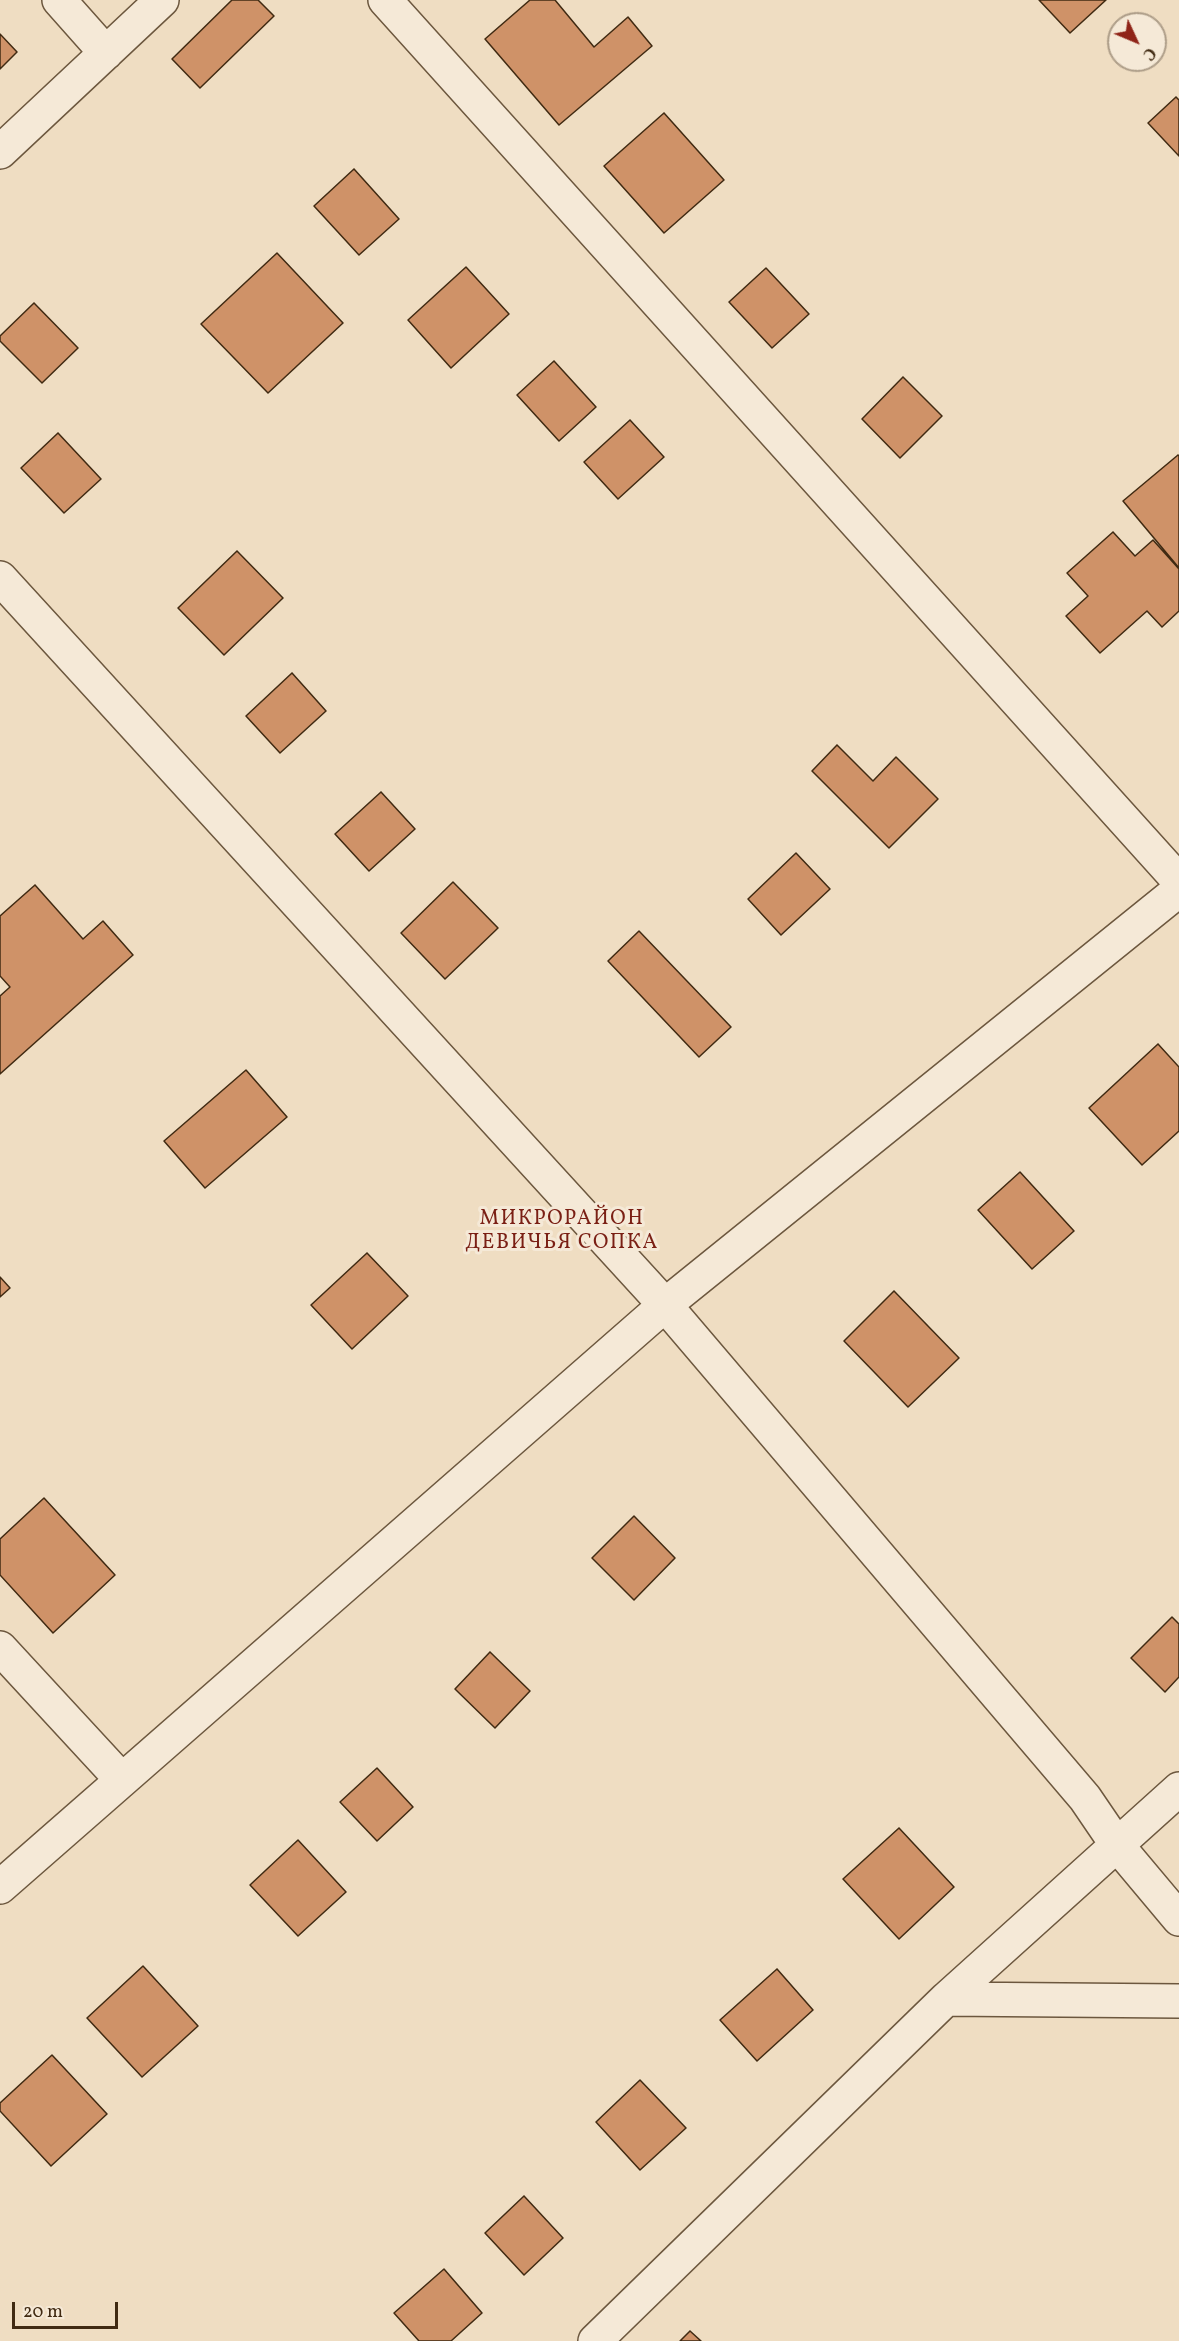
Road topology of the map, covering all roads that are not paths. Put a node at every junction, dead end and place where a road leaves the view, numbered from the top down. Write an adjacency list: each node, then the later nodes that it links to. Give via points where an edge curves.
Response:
1 (59, 0): 4 (street)
2 (162, 0): 4 (street)
3 (385, 0): 7 (street)
4 (106, 53): 5 (street)
5 (0, 152)
6 (0, 578): 9 (street)
7 (1179, 881)
8 (1179, 890): 9 (street)
9 (665, 1305): 11 (street); 13 (street, via 1085,1798)
10 (0, 1647): 11 (street)
11 (121, 1779): 14 (street)
12 (1179, 1789): 13 (street)
13 (1117, 1845): 15 (street); 16 (street)
14 (0, 1887)
15 (1179, 1918)
16 (946, 1999): 17 (street); 18 (street)
17 (1179, 2001)
18 (595, 2341)

